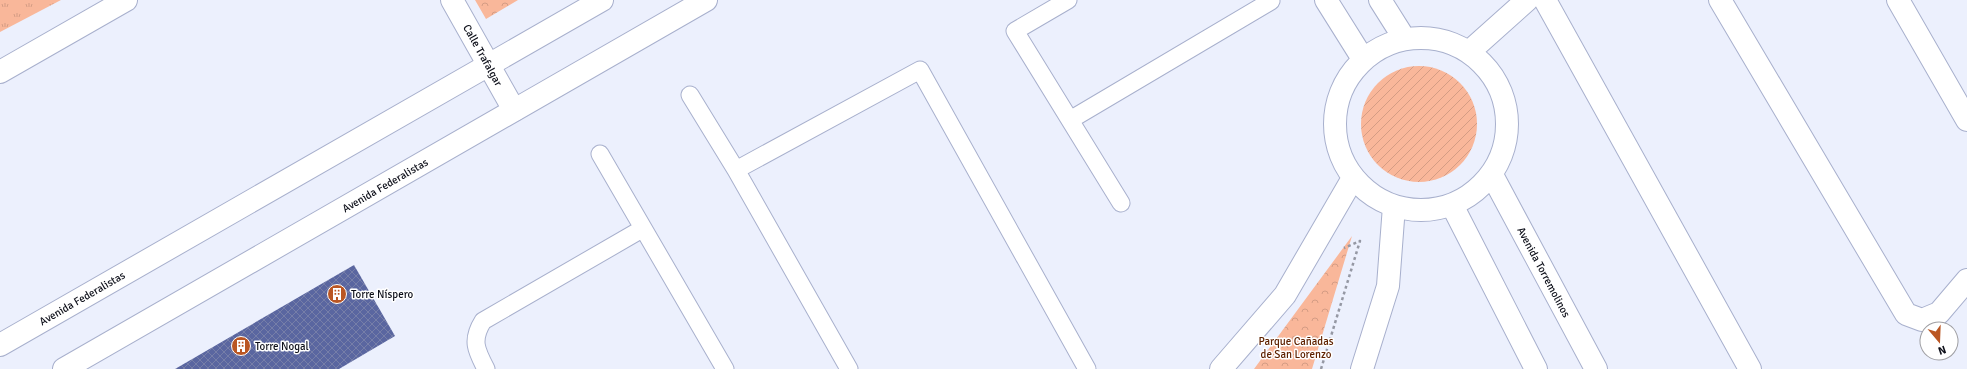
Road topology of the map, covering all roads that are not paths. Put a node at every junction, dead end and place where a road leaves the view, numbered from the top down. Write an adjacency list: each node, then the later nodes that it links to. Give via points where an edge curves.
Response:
1 (126, 0): 17 (street)
2 (452, 0): 16 (street, Calle Trafalgar)
3 (602, 0): 16 (street, Avenida Federalistas)
4 (706, 0): 19 (street, Avenida Federalistas)
5 (1068, 0): 20 (lane, via 1015,31)
6 (1326, 0): 15 (street)
7 (1380, 0): 13 (street)
8 (1528, 0): 14 (street)
9 (1545, 0): 41 (street)
10 (1720, 0): 30 (street, via 1906,314 1922,320 1939,313)
11 (1898, 0): 21 (street)
12 (1271, 1): 20 (lane)
13 (1404, 38): 14 (street, via 1438,38); 15 (street, via 1382,46)
14 (1470, 51): 24 (street, via 1495,76 1508,108 1506,143)
15 (1363, 59): 25 (street, via 1342,85 1334,117 1338,149)
16 (489, 65): 19 (street, Calle Trafalgar); 31 (street, Avenida Federalistas)
17 (0, 72)
18 (690, 94): 23 (lane)
19 (514, 110): 32 (street, Avenida Federalistas)
20 (1070, 120): 26 (lane)
21 (1967, 120)
22 (600, 154): 29 (lane)
23 (736, 170): 35 (lane); 36 (lane, via 920,70)
24 (1492, 175): 27 (street, via 1474,193); 40 (street, Avenida Torremolinos)
25 (1353, 178): 28 (street, via 1371,195); 37 (street, via 1285,295)
26 (1121, 203)
27 (1452, 205): 28 (street, via 1423,210); 39 (street)
28 (1394, 206): 38 (street, via 1388,286)
29 (642, 228): 33 (lane, via 483,321 475,339); 34 (lane)
30 (1967, 280)
31 (0, 346)
32 (64, 369)
33 (486, 369)
34 (724, 369)
35 (849, 369)
36 (1087, 369)
37 (1221, 369)
38 (1362, 369)
39 (1536, 369)
40 (1596, 369)
41 (1750, 369)

